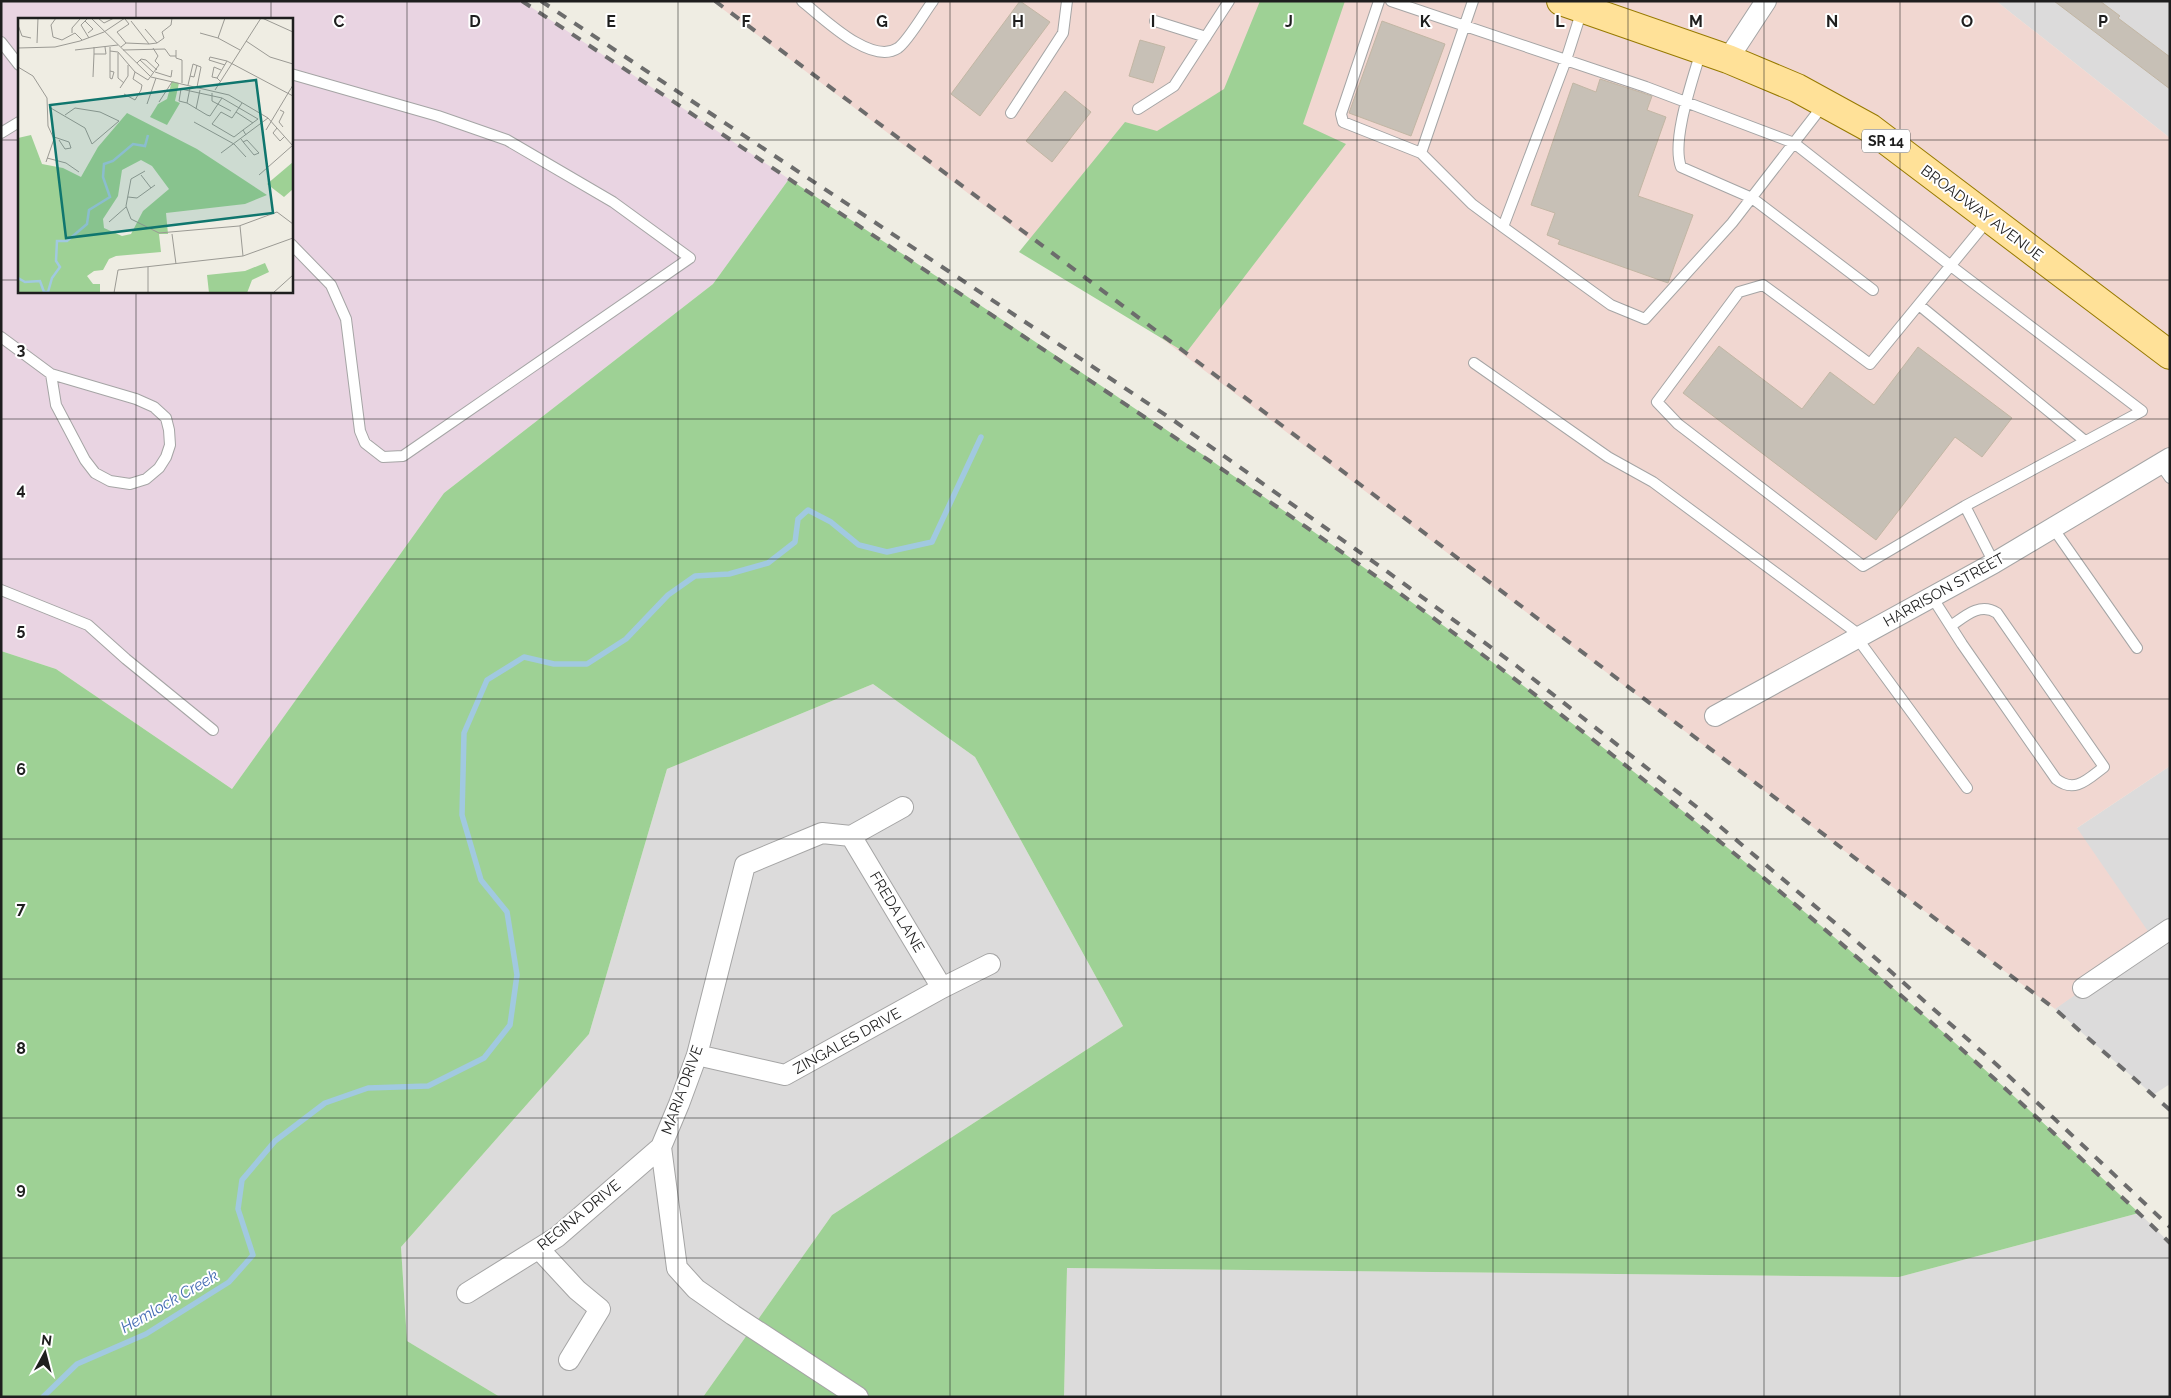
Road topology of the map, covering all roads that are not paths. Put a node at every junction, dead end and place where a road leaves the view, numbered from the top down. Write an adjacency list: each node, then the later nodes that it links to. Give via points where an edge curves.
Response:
1 (802, 1): 2 (lane, via 851,39 874,51 890,52 900,47)
2 (932, 1)
3 (1067, 1): 22 (lane, via 1063,33)
4 (1230, 1): 12 (lane)
5 (1379, 1): 26 (lane, via 1341,114 1343,122)
6 (1391, 1): 11 (lane)
7 (1473, 1): 11 (lane)
8 (1766, 1): 15 (street)
9 (1572, 5): 14 (main road, BROADWAY AVENUE / SR 14); 16 (lane)
10 (1155, 21): 12 (lane)
11 (1464, 26): 16 (lane); 26 (lane)
12 (1206, 37): 21 (lane, via 1174,86)
13 (1, 42): 17 (lane)
14 (1702, 50): 15 (main road, BROADWAY AVENUE / SR 14); 19 (lane)
15 (1728, 59): 20 (main road, BROADWAY AVENUE / SR 14)
16 (1566, 60): 19 (lane); 29 (lane)
17 (18, 64)
18 (292, 74): 30 (lane, via 438,116 507,140 613,202 690,258 403,456 383,457 366,443 360,431 346,319 331,285)
19 (1686, 102): 25 (lane); 27 (lane, via 1677,157 1681,167)
20 (1825, 103): 25 (lane); 28 (main road, BROADWAY AVENUE / SR 14, via 1870,128)
21 (1138, 109)
22 (1011, 113)
23 (18, 123): 24 (lane)
24 (1, 134)
25 (1794, 143): 27 (lane); 31 (lane)
26 (1421, 153): 29 (lane, via 1472,204)
27 (1752, 198): 29 (lane, via 1645,319 1611,305); 32 (lane)
28 (1988, 219): 31 (lane); 35 (main road, BROADWAY AVENUE / SR 14)
29 (1503, 227)
30 (292, 245)
31 (1951, 266): 33 (lane); 38 (lane, via 2142,411)
32 (1873, 290)
33 (1919, 305): 38 (lane); 40 (lane, via 1870,364 1763,285 1739,292 1657,402 1678,424 1862,566)
34 (1, 337): 37 (lane)
35 (2170, 355)
36 (1474, 363): 46 (lane, via 1608,457 1653,482)
37 (51, 374): 37 (lane, via 154,407 166,418 169,430 170,445 159,468 146,479 130,484 95,473 56,405)
38 (2085, 441): 40 (lane)
39 (2166, 467): 41 (street, HARRISON STREET)
40 (1965, 506): 42 (lane)
41 (2053, 528): 42 (street, HARRISON STREET); 47 (lane)
42 (1994, 563): 44 (street, HARRISON STREET)
43 (1, 590): 49 (lane, via 88,625)
44 (1932, 597): 45 (lane); 46 (street, HARRISON STREET)
45 (1951, 626): 45 (lane, via 1977,609 1998,613 2104,767 2073,786 2056,779)
46 (1859, 637): 48 (street, HARRISON STREET); 50 (lane)
47 (2137, 648)
48 (1715, 716)
49 (213, 730)
50 (1967, 788)
51 (903, 807): 52 (street)
52 (851, 836): 55 (street, FREDA LANE); 57 (street, MARIA DRIVE, via 822,833 745,865)
53 (2170, 928): 56 (street)
54 (990, 964): 55 (street, ZINGALES DRIVE)
55 (942, 988): 57 (street, ZINGALES DRIVE, via 785,1075)
56 (2083, 988)
57 (696, 1055): 58 (street, MARIA DRIVE)
58 (661, 1147): 59 (street, REGINA DRIVE, via 557,1238); 62 (street, MARIA DRIVE, via 677,1268 696,1289)
59 (539, 1249): 60 (street, REGINA DRIVE); 61 (street, via 577,1290 600,1309)
60 (467, 1293)
61 (569, 1360)
62 (858, 1397)

